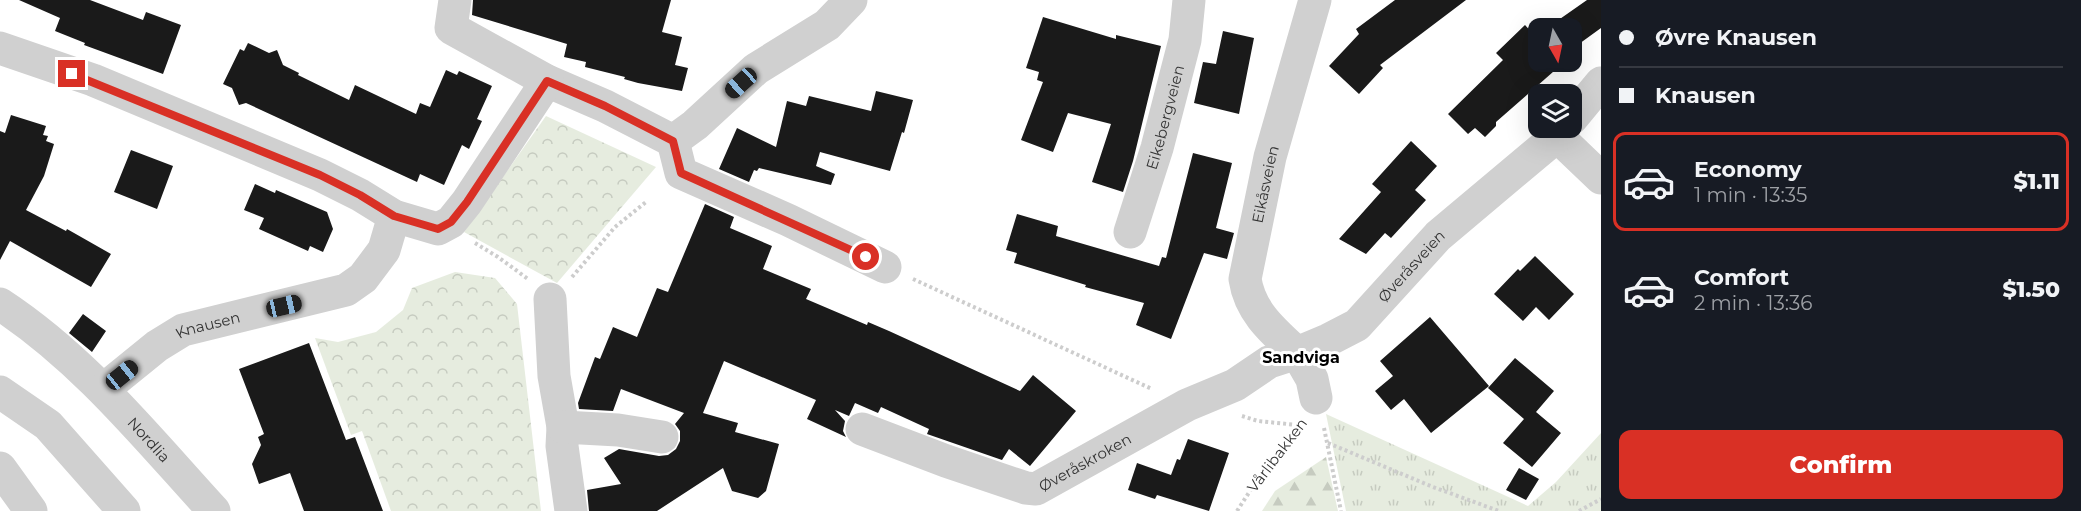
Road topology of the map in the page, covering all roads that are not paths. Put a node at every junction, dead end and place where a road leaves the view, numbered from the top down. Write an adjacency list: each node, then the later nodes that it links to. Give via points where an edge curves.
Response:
1 (851, 0): 11 (street, via 827,25 756,69)
2 (1189, 0): 14 (street, Eikebergveien, via 1185,40)
3 (1316, 0): 18 (street, Eikåsveien, via 1270,158 1245,279 1248,295 1259,315)
4 (453, 14): 6 (street)
5 (0, 48): 13 (street, via 93,81 310,171)
6 (547, 81): 11 (street); 13 (street, via 451,222 438,229)
7 (1601, 83): 8 (street, Øveråsveien)
8 (1582, 106)
9 (1551, 138): 18 (street, Øveråsveien, via 1438,236 1357,324)
10 (1572, 138): 12 (street)
11 (673, 141): 15 (street, via 681,173)
12 (1601, 178)
13 (394, 216): 19 (street, Knausen, via 384,250 363,278 346,291 183,330)
14 (1130, 232)
15 (885, 267)
16 (550, 299): 22 (street, via 554,376)
17 (0, 304): 19 (street, Nordlia, via 30,324)
18 (1297, 353): 20 (street, via 1312,379); 23 (street, Øveråskroken, via 1269,362 1235,385 1187,405 1036,489)
19 (104, 389): 28 (street, Nordlia)
20 (1317, 398)
21 (7, 407): 27 (street, via 48,425)
22 (563, 427): 24 (street); 29 (street, via 562,446)
23 (862, 429)
24 (662, 437)
25 (0, 468): 26 (street)
26 (31, 511)
27 (124, 511)
28 (214, 511)
29 (572, 511)

